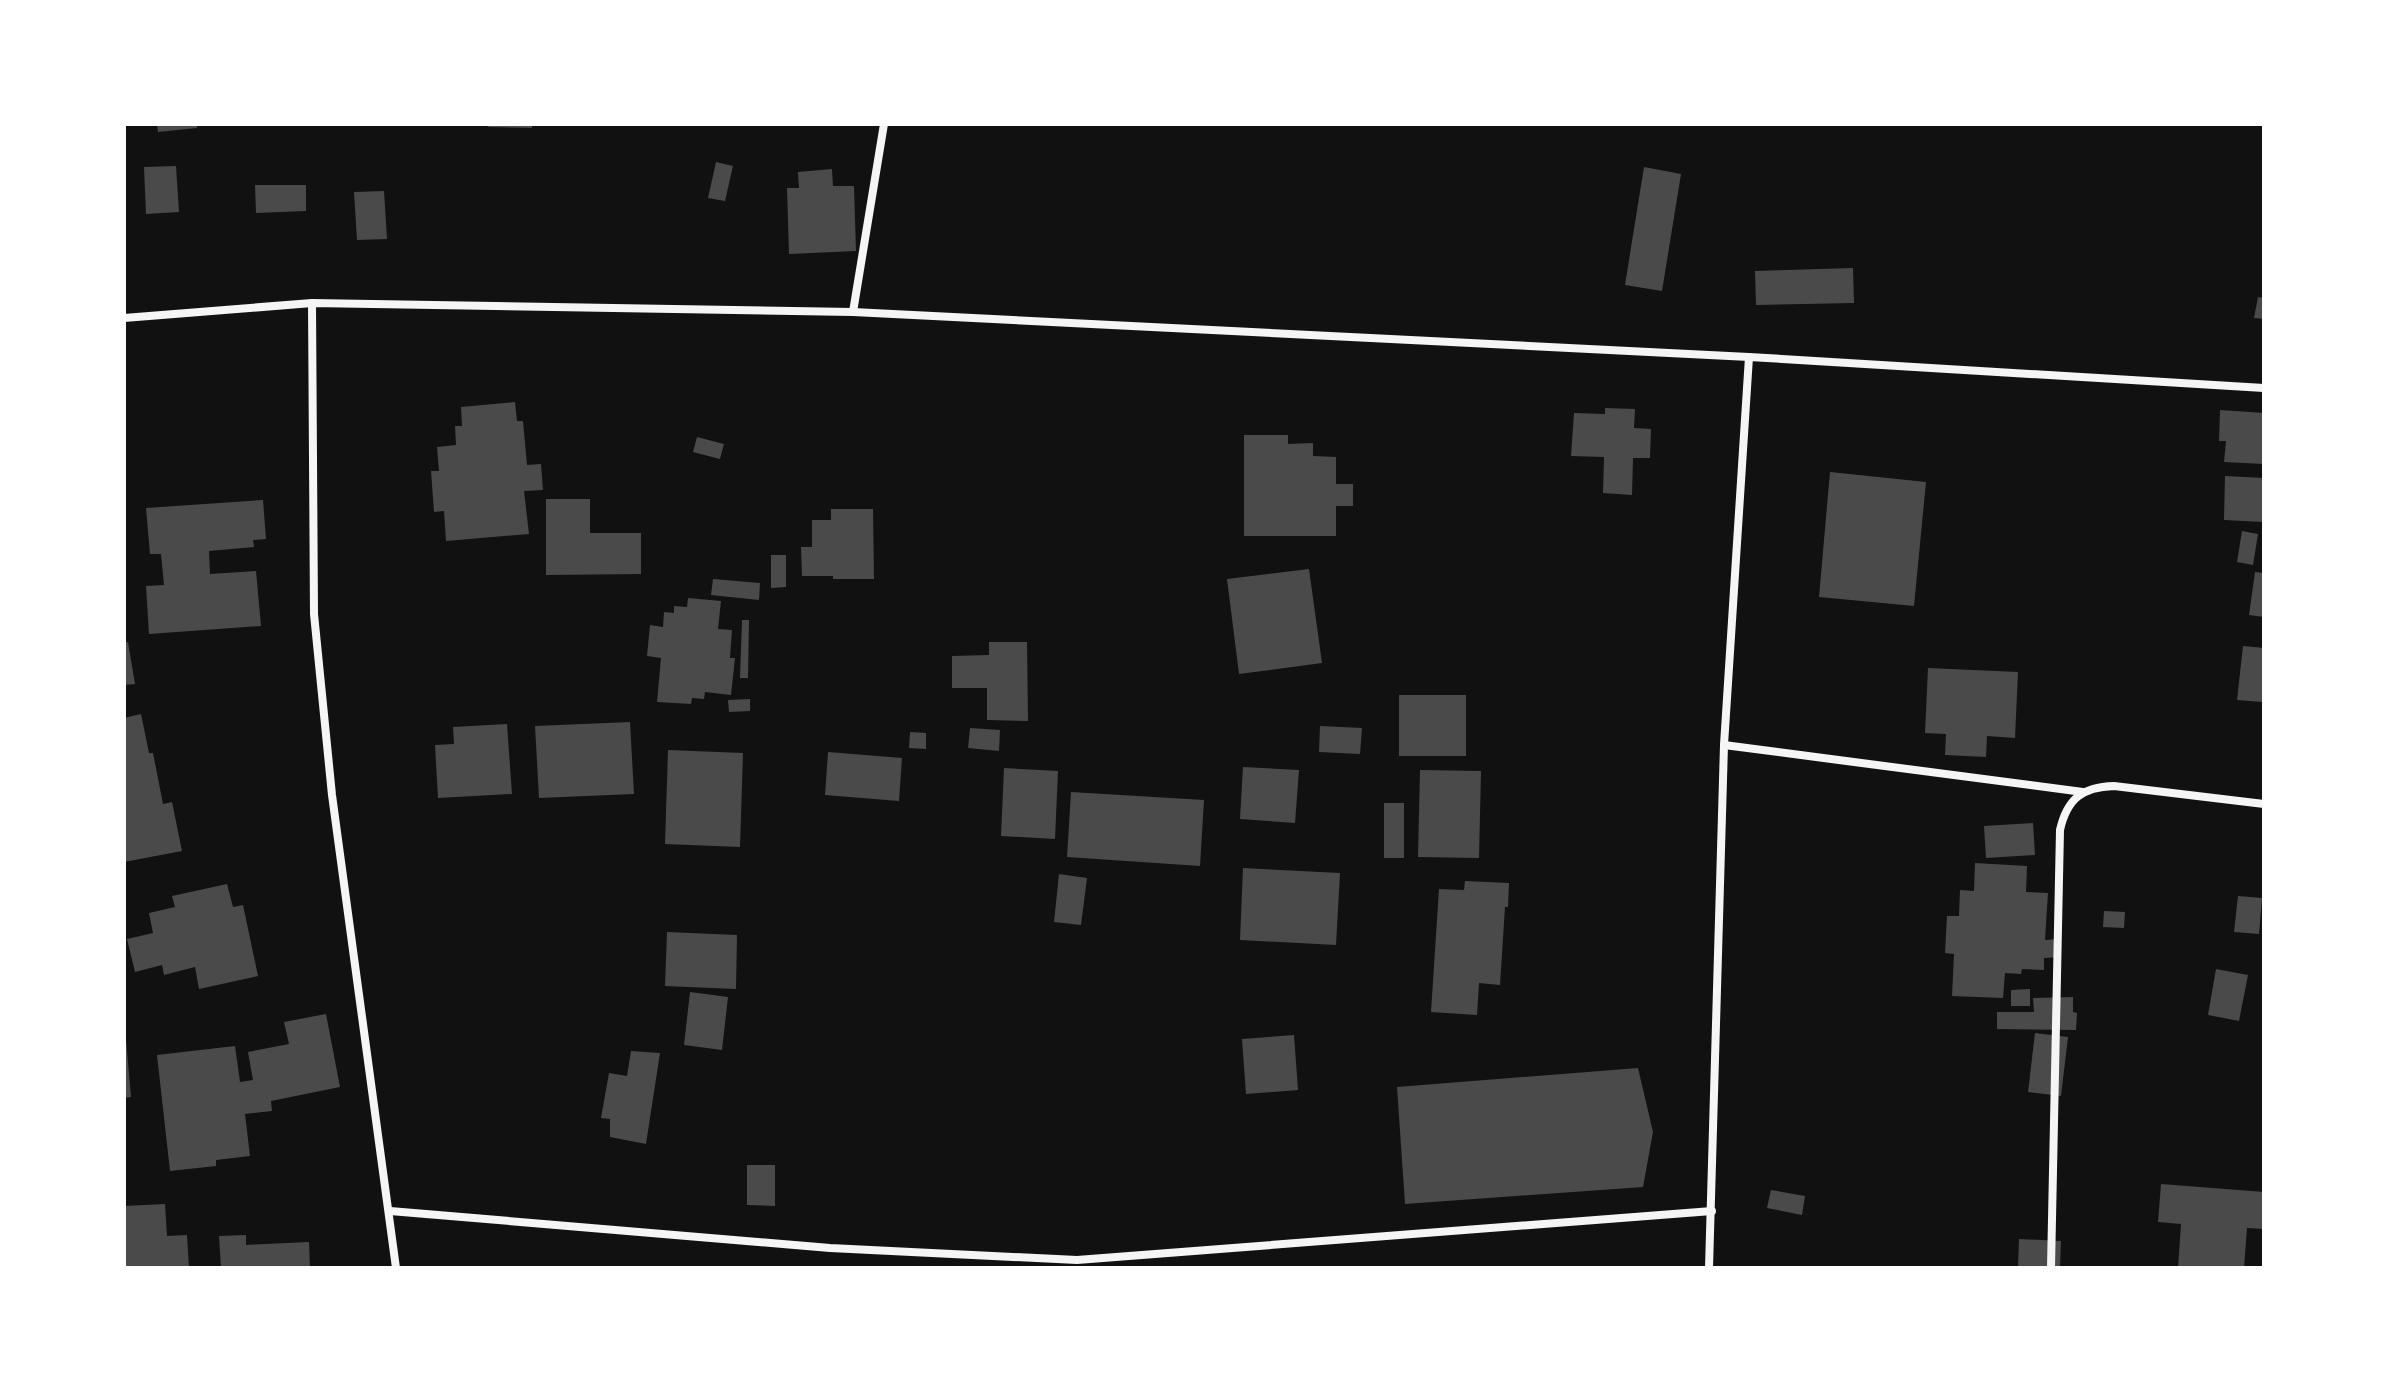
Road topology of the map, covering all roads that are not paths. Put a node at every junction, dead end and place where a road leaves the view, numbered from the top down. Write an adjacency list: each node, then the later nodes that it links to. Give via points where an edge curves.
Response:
1 (884, 124): 3 (street)
2 (312, 303): 3 (street); 4 (street); 10 (street, via 314,614 332,795)
3 (853, 312): 5 (street)
4 (124, 318)
5 (1749, 357): 6 (street); 7 (street)
6 (2264, 388)
7 (1724, 745): 8 (street); 11 (street)
8 (2083, 792): 9 (street, via 2114,786); 15 (street, via 2063,815 2060,830)
9 (2264, 804)
10 (390, 1211): 12 (street); 13 (street)
11 (1712, 1211): 12 (street); 14 (street)
12 (1078, 1264)
13 (396, 1268)
14 (1709, 1268)
15 (2051, 1268)

